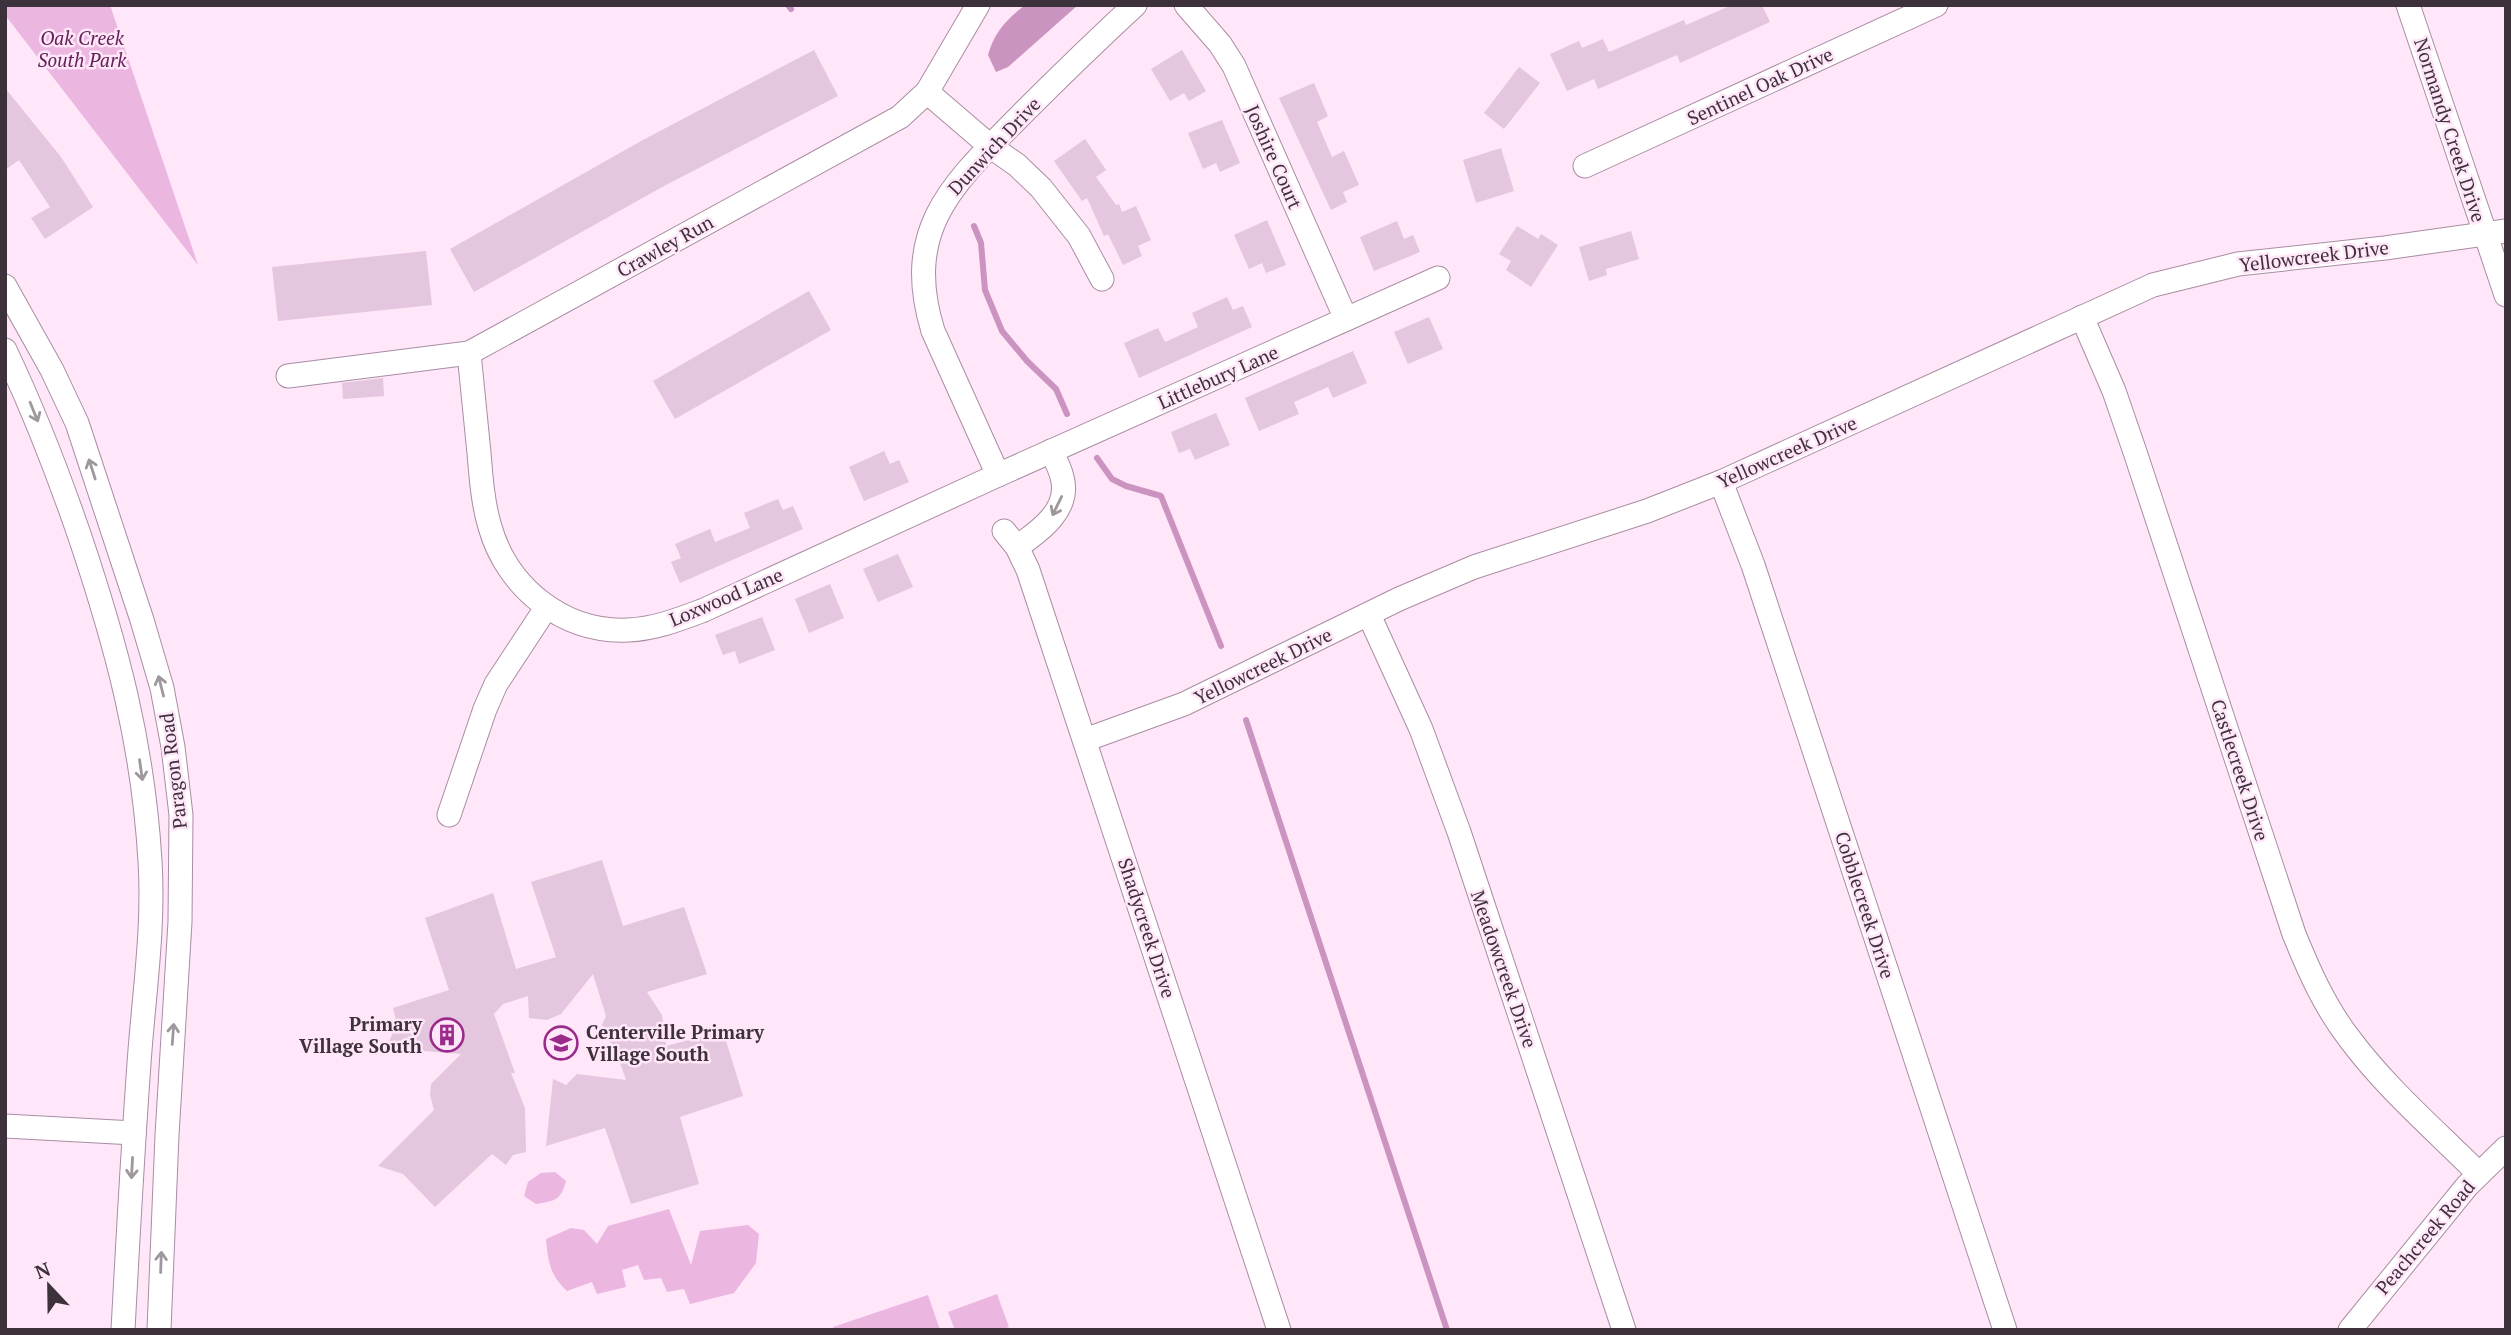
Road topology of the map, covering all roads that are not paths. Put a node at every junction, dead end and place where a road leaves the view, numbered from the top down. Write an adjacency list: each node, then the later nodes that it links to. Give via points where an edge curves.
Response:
1 (978, 5): 6 (street, Crawley Run)
2 (1135, 5): 7 (street, Dunwich Drive)
3 (1186, 5): 15 (street, Joshire Court, via 1234,66)
4 (2408, 5): 9 (street, Normandy Creek Drive)
5 (1931, 6): 8 (street, Sentinel Oak Drive)
6 (927, 92): 7 (street); 17 (street, Crawley Run, via 900,117)
7 (990, 146): 11 (street, via 1017,164 1060,210); 20 (street, Dunwich Drive, via 939,209 927,243 923,285 933,331)
8 (1585, 166)
9 (2495, 232): 13 (street, Normandy Creek Drive); 14 (street, Yellowcreek Drive, via 2238,264 2152,285)
10 (1438, 278): 15 (street, Littlebury Lane)
11 (1102, 279)
12 (5, 286): 31 (street, Paragon Road, one-way to 12, via 180,922 181,816 173,747 142,620 77,423)
13 (2506, 295)
14 (2082, 317): 21 (street, Yellowcreek Drive); 29 (street, Castlecreek Drive, via 2127,429 2311,976 2348,1038 2372,1067)
15 (1346, 319): 19 (street, Littlebury Lane)
16 (5, 350): 27 (street, Paragon Road, one-way to 27, via 63,487 118,656 133,722 150,863)
17 (469, 353): 18 (street, Crawley Run); 22 (street, Loxwood Lane, via 489,525 508,569)
18 (288, 376)
19 (1051, 451): 20 (street, Littlebury Lane); 24 (street, Shadycreek Drive, one-way to 24, via 1062,476 1062,502 1037,534 1010,539 1028,570)
20 (998, 475): 22 (street, Loxwood Lane, via 676,621 626,630 602,629)
21 (1721, 482): 23 (street, Yellowcreek Drive, via 1474,567); 34 (street, Cobblecreek Drive, via 1766,605)
22 (546, 608): 25 (street, via 496,684)
23 (1369, 615): 24 (street, Yellowcreek Drive, via 1184,704); 33 (street, Meadowcreek Drive, via 1421,729 1459,832)
24 (1085, 740): 32 (street, Shadycreek Drive)
25 (449, 815)
26 (5, 1126): 27 (street)
27 (134, 1133): 30 (street, Paragon Road, one-way to 30)
28 (2506, 1148): 29 (street, Peachcreek Road)
29 (2479, 1174): 35 (street, Peachcreek Road)
30 (123, 1330)
31 (159, 1330)
32 (1279, 1330)
33 (1624, 1330)
34 (2005, 1330)
35 (2350, 1330)

